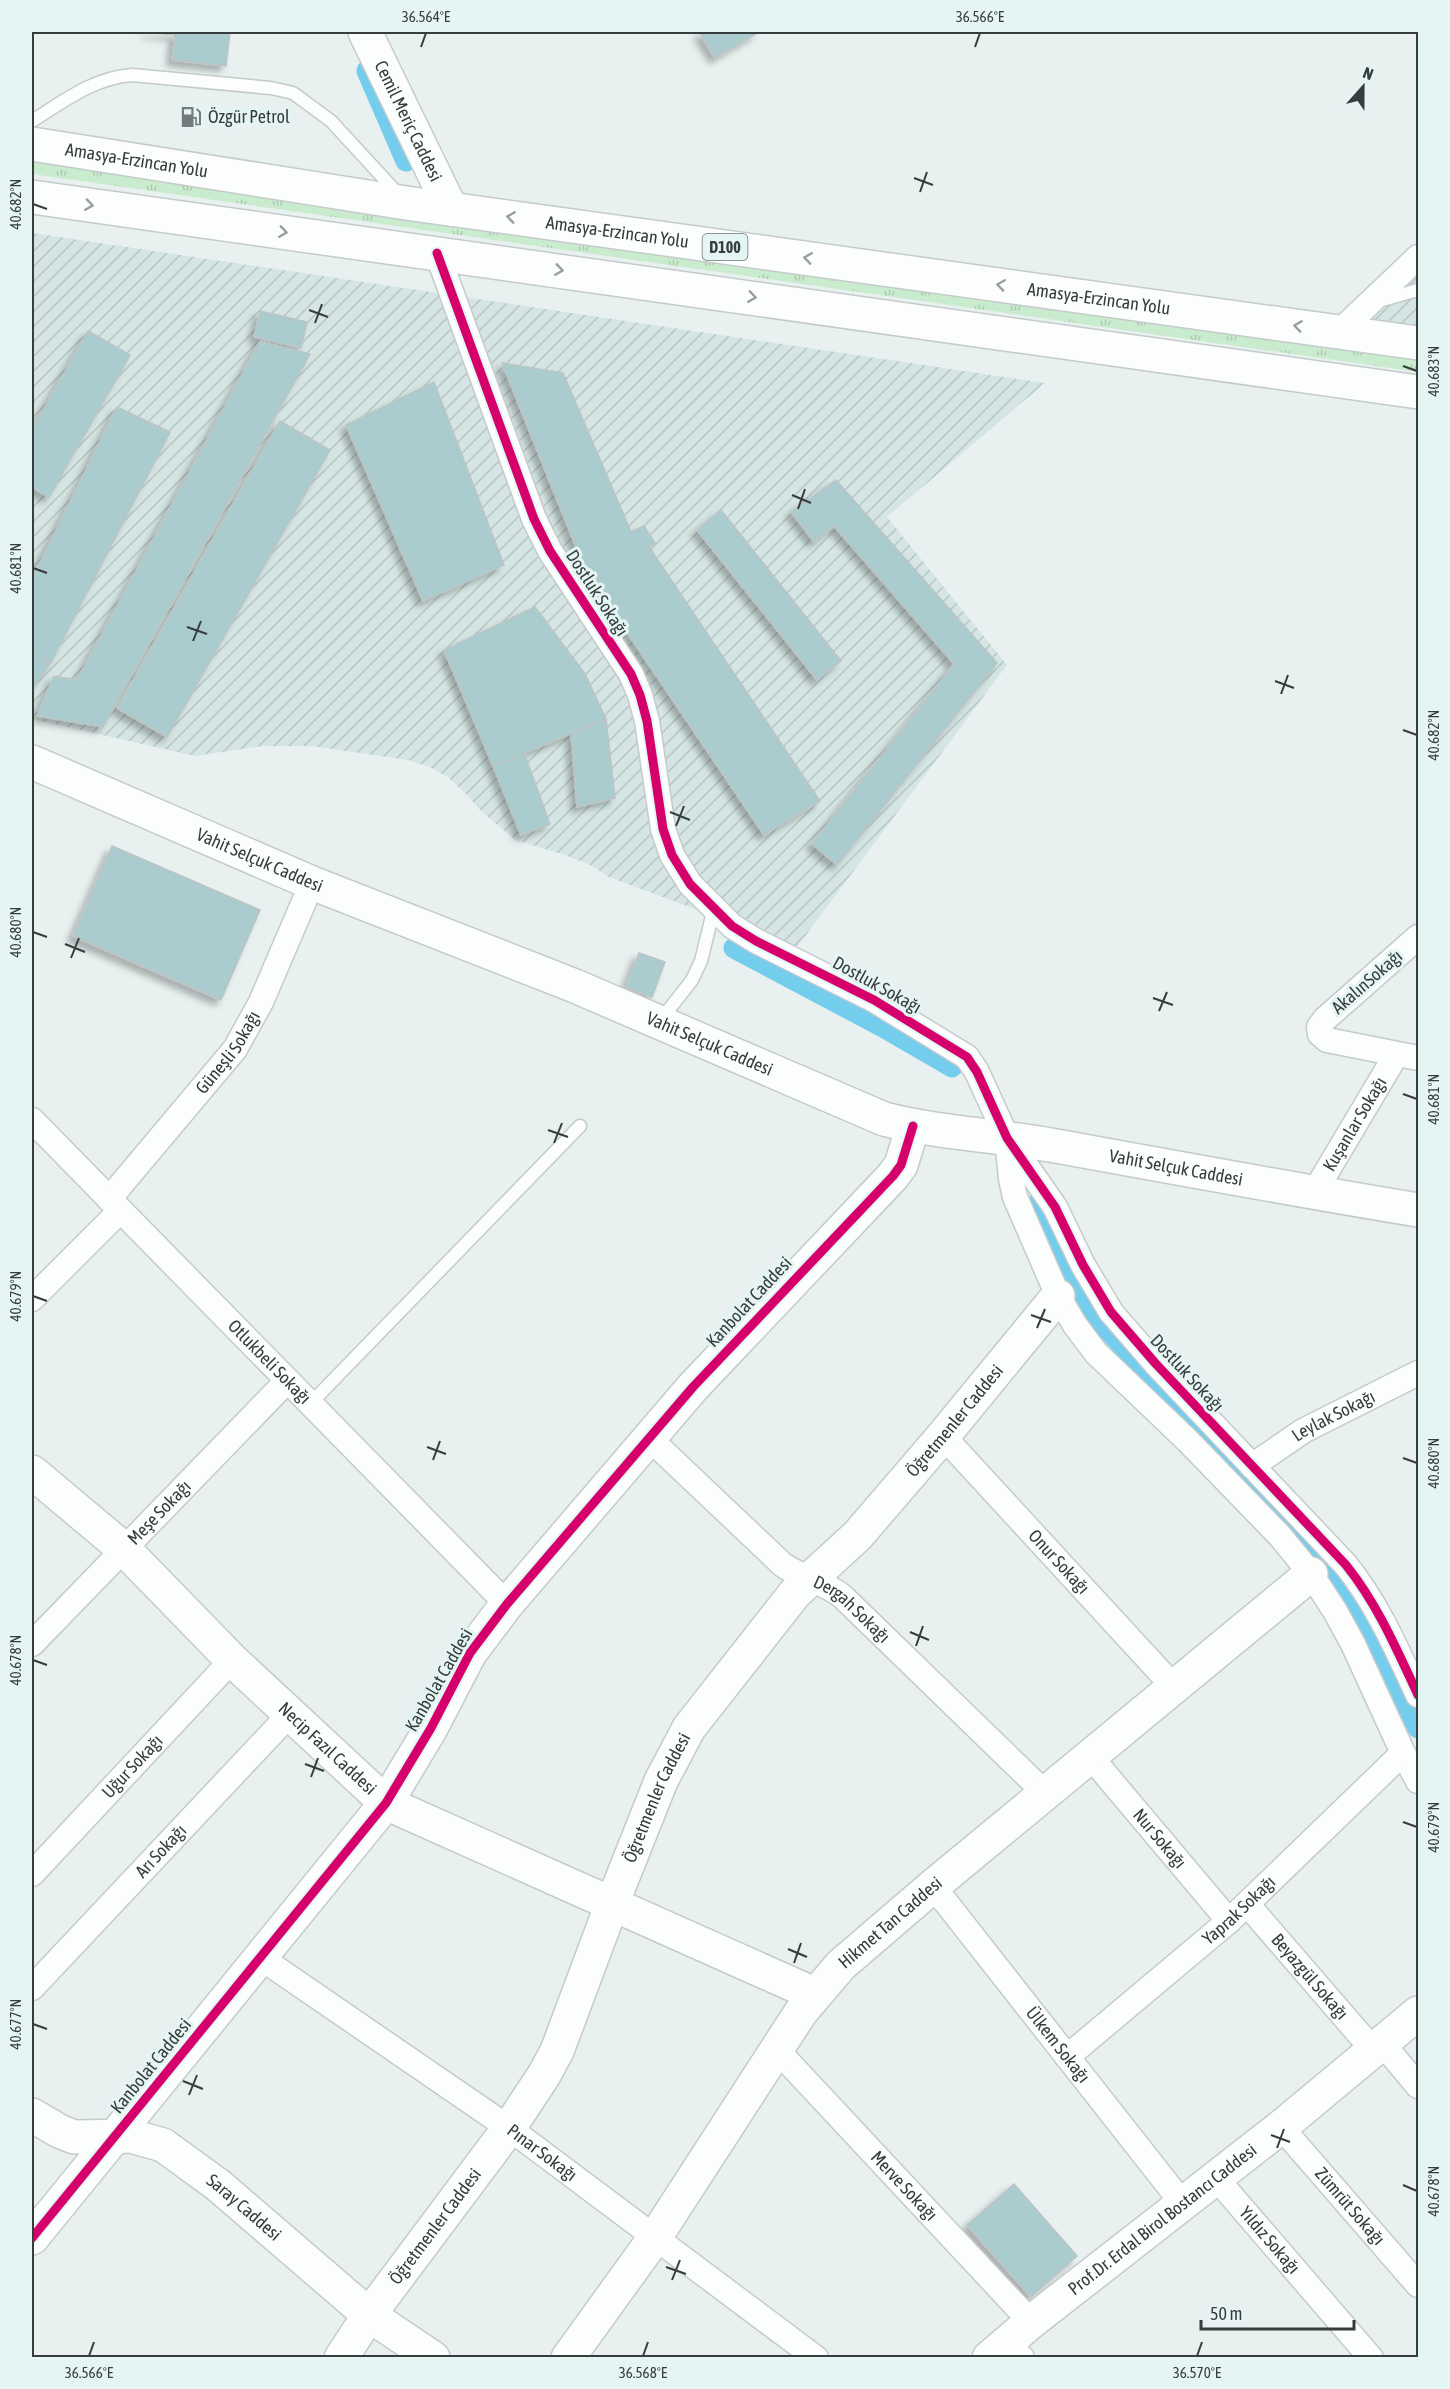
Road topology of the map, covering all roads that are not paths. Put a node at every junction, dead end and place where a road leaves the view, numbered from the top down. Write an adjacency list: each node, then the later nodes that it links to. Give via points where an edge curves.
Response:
1 (365, 32): 6 (main road, Cemil Meriç Caddesi)
2 (32, 121): 5 (lane, via 92,84 112,77 132,75 271,88 293,93 331,121)
3 (32, 144): 5 (main road, Amasya-Erzincan Yolu / D100)
4 (32, 197): 7 (main road, one-way to 7)
5 (406, 203): 6 (main road, Amasya-Erzincan Yolu / D100)
6 (451, 209): 11 (main road, Amasya-Erzincan Yolu / D100, one-way to 6)
7 (437, 253): 13 (main road, one-way to 13); 16 (street, Dostluk Sokağı, via 534,519 550,551 631,674 640,695 663,829 672,855 690,884)
8 (1419, 256): 10 (street)
9 (1419, 290): 10 (lane)
10 (1368, 304): 11 (street)
11 (1339, 332): 12 (main road, Amasya-Erzincan Yolu / D100)
12 (1419, 343)
13 (1419, 392)
14 (32, 762): 15 (main road, Vahit Selçuk Caddesi)
15 (312, 883): 18 (main road, Vahit Selçuk Caddesi); 25 (street, Güneşli Sokağı, via 261,1002 239,1042)
16 (714, 908): 18 (lane, via 701,961 692,980); 23 (street, Dostluk Sokağı, via 732,926 756,941 874,1000 967,1057)
17 (1419, 937): 19 (street, AkalınSokağı, via 1318,1027 1327,1040)
18 (659, 1022): 22 (main road, Vahit Selçuk Caddesi, via 884,1119)
19 (1407, 1056): 24 (street, Kuşanlar Sokağı)
20 (32, 1120): 25 (street, Otlukbeli Sokağı)
21 (580, 1126): 31 (lane)
22 (913, 1126): 23 (main road, Vahit Selçuk Caddesi); 33 (main road, Kanbolat Caddesi, via 901,1165 893,1176 737,1338)
23 (1008, 1138): 24 (main road, Vahit Selçuk Caddesi); 27 (street, Dostluk Sokağı, via 1015,1197); 34 (street, Dostluk Sokağı, via 1054,1207 1111,1312)
24 (1314, 1193): 26 (main road, Vahit Selçuk Caddesi)
25 (114, 1205): 28 (street, Güneşli Sokağı); 30 (street, Otlukbeli Sokağı)
26 (1419, 1210)
27 (1058, 1296): 32 (main road, Öğretmenler Caddesi); 37 (street, Dostluk Sokağı, via 1096,1353 1280,1536)
28 (32, 1299)
29 (1419, 1372): 34 (street, Leylak Sokağı, via 1303,1431)
30 (287, 1381): 31 (street, Otlukbeli Sokağı); 36 (street, Meşe Sokağı)
31 (310, 1404): 39 (street, Otlukbeli Sokağı)
32 (944, 1436): 38 (main road, Öğretmenler Caddesi, via 858,1535); 43 (street, Onur Sokağı)
33 (649, 1438): 38 (street, Dergah Sokağı, via 766,1550 796,1574); 39 (main road, Kanbolat Caddesi)
34 (1252, 1466): 42 (street, Dostluk Sokağı, via 1360,1582)
35 (32, 1472): 36 (main road, Necip Fazıl Caddesi)
36 (125, 1550): 40 (street, Meşe Sokağı); 41 (main road, Necip Fazıl Caddesi)
37 (1311, 1574): 43 (main road, Hikmet Tan Caddesi); 45 (street, Dostluk Sokağı, via 1353,1644)
38 (810, 1579): 48 (street, Dergah Sokağı, via 843,1597); 52 (main road, Öğretmenler Caddesi, via 689,1728 661,1781)
39 (507, 1604): 49 (main road, Kanbolat Caddesi, via 470,1653)
40 (32, 1644)
41 (232, 1660): 44 (main road, Necip Fazıl Caddesi); 50 (street, Uğur Sokağı)
42 (1415, 1679)
43 (1174, 1687): 46 (main road, Hikmet Tan Caddesi)
44 (290, 1714): 49 (main road, Necip Fazıl Caddesi); 56 (street, Arı Sokağı)
45 (1403, 1753): 47 (street, Dostluk Sokağı); 53 (street, Yaprak Sokağı)
46 (1090, 1756): 48 (main road, Hikmet Tan Caddesi); 54 (street, Nur Sokağı)
47 (1419, 1781)
48 (1045, 1793): 51 (main road, Hikmet Tan Caddesi)
49 (386, 1803): 52 (main road, Necip Fazıl Caddesi); 55 (main road, Kanbolat Caddesi)
50 (32, 1874)
51 (933, 1886): 57 (main road, Hikmet Tan Caddesi, via 841,1965); 61 (street, Ülkem Sokağı)
52 (612, 1904): 57 (main road, Necip Fazıl Caddesi); 65 (main road, Öğretmenler Caddesi, via 557,2051)
53 (1247, 1904): 54 (street, Yaprak Sokağı); 59 (street, Beyazgül Sokağı)
54 (1229, 1921): 61 (street, Yaprak Sokağı)
55 (261, 1958): 65 (street, Pınar Sokağı); 66 (main road, Kanbolat Caddesi)
56 (32, 1988)
57 (814, 1994): 60 (main road, Hikmet Tan Caddesi)
58 (1419, 2013): 59 (main road, Prof.Dr. Erdal Birol Bostancı Caddesi)
59 (1378, 2047): 62 (street, Beyazgül Sokağı); 64 (main road, Prof.Dr. Erdal Birol Bostancı Caddesi)
60 (777, 2050): 69 (main road, Hikmet Tan Caddesi); 73 (street, Merve Sokağı)
61 (1067, 2057): 68 (street, Ülkem Sokağı)
62 (1419, 2086)
63 (32, 2115): 66 (main road, Saray Caddesi, via 75,2137)
64 (1281, 2127): 67 (main road, Prof.Dr. Erdal Birol Bostancı Caddesi); 71 (street, Zümrüt Sokağı)
65 (509, 2128): 69 (street, Pınar Sokağı); 72 (main road, Öğretmenler Caddesi)
66 (116, 2136): 70 (main road, Kanbolat Caddesi); 72 (main road, Saray Caddesi, via 147,2139 183,2157)
67 (1216, 2178): 68 (main road, Prof.Dr. Erdal Birol Bostancı Caddesi); 78 (street, Yıldız Sokağı)
68 (1183, 2204): 73 (main road, Prof.Dr. Erdal Birol Bostancı Caddesi)
69 (656, 2236): 76 (main road, Hikmet Tan Caddesi); 77 (street, Pınar Sokağı)
70 (32, 2238)
71 (1419, 2285)
72 (369, 2315): 74 (main road, Öğretmenler Caddesi); 75 (main road, Saray Caddesi)
73 (1012, 2345)
74 (340, 2358)
75 (433, 2358)
76 (567, 2358)
77 (816, 2358)
78 (1371, 2358)

